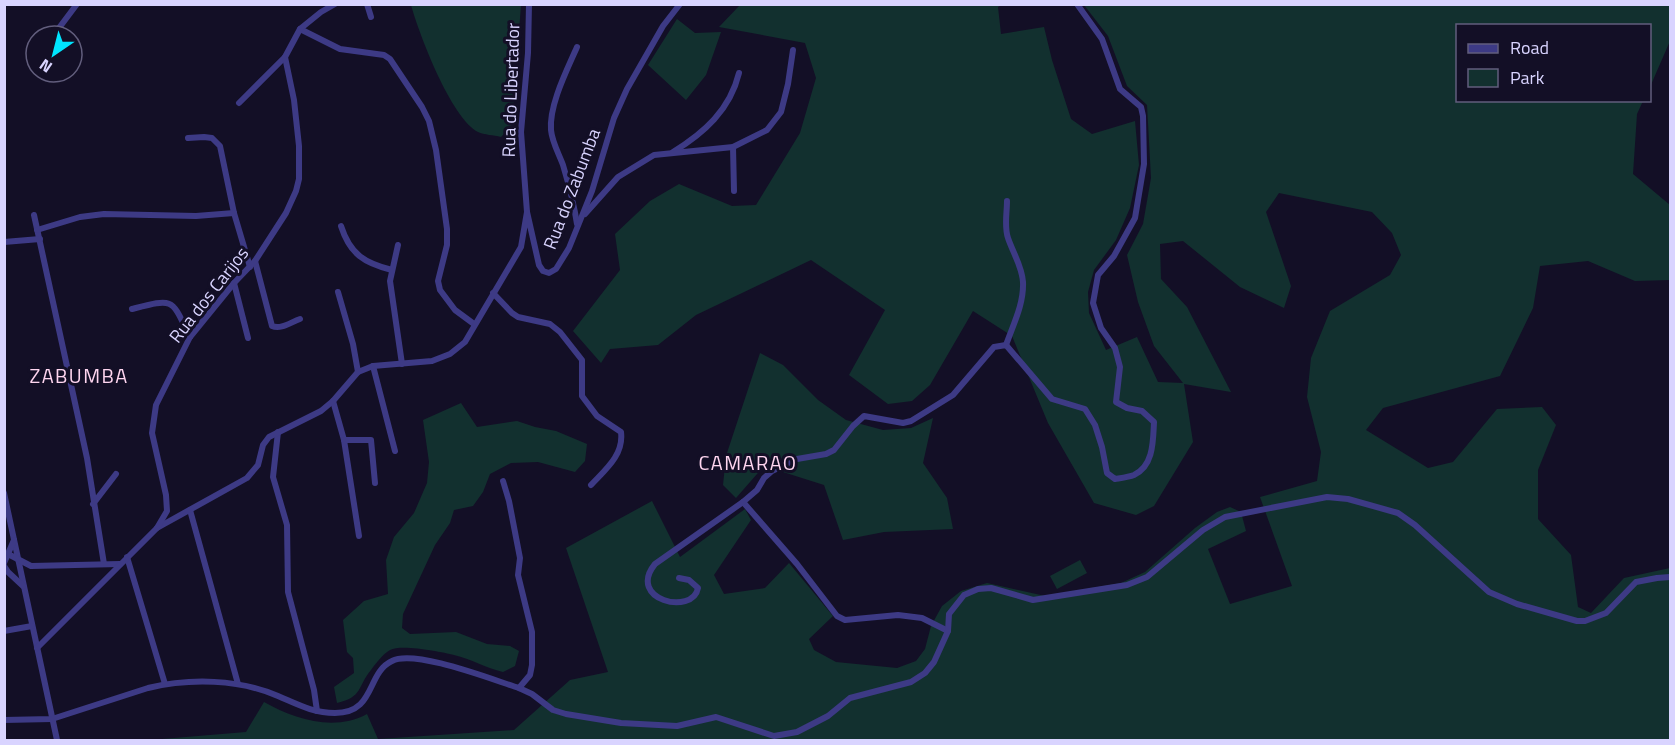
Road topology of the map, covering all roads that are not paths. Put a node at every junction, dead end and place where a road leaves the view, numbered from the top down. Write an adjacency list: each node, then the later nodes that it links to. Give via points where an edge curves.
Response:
1 (77, 4): 8 (street)
2 (335, 4): 9 (street)
3 (367, 4): 7 (street)
4 (529, 4): 20 (street, Rua do Libertador, via 521,132)
5 (680, 4): 23 (street, Rua do Zabumba, via 627,89)
6 (1077, 4): 39 (street, via 1102,39 1120,89 1141,107 1143,116 1144,164 1135,218 1114,256 1098,275 1093,303 1120,367 1116,402 1142,411 1154,422 1149,460 1136,474 1115,479 1107,473 1095,425 1085,409 1052,399)
7 (371, 17)
8 (61, 24)
9 (300, 29): 12 (street); 36 (street, via 340,49 384,55 422,107 436,150 447,230 438,281 440,291 455,310)
10 (577, 47): 23 (street, via 556,102 551,132)
11 (793, 50): 16 (street, via 781,112 767,130)
12 (285, 57): 14 (street); 29 (street, Rua dos Carijos, via 294,100 299,180 286,213)
13 (739, 73): 17 (street, via 722,111 689,142)
14 (239, 103)
15 (188, 138): 21 (street, via 212,138 220,146)
16 (733, 147): 17 (street); 18 (street)
17 (672, 152): 23 (street, via 654,155 618,177)
18 (734, 191)
19 (1007, 201): 39 (street, via 1006,229 1023,282 1022,302)
20 (527, 212): 23 (street, Rua do Zabumba, via 539,265 549,273 563,259); 33 (street, Rua do Zabumba, via 520,247)
21 (234, 213): 25 (street, via 104,214); 29 (street)
22 (34, 215): 25 (street)
23 (579, 221)
24 (341, 226): 30 (street, via 357,255)
25 (37, 230): 26 (street)
26 (40, 239): 27 (street); 53 (street, via 87,458)
27 (4, 242)
28 (398, 245): 30 (street)
29 (253, 264): 31 (street, Rua dos Carijos); 35 (street, via 272,326 281,327)
30 (392, 270): 40 (street)
31 (234, 283): 37 (street, Rua dos Carijos); 38 (street)
32 (338, 291): 42 (street)
33 (493, 293): 36 (street, Rua do Zabumba); 50 (street, via 518,317 550,324 560,332 582,360 582,396 597,416 621,432 618,454)
34 (132, 309): 37 (street, via 167,302 177,311)
35 (300, 319)
36 (474, 324): 40 (street, Rua do Zabumba, via 465,342 450,354 432,361)
37 (190, 337): 55 (street, Rua dos Carijos, via 162,391 153,419 152,433 167,511)
38 (248, 338)
39 (1006, 345): 52 (street, via 988,351 953,395 921,416 903,423 864,417 834,450 797,459 772,471)
40 (402, 364): 41 (street, Rua do Zabumba)
41 (373, 366): 42 (street, Rua do Zabumba); 46 (street)
42 (358, 372): 43 (street, Rua do Zabumba)
43 (333, 401): 44 (street, Rua do Zabumba); 45 (street)
44 (279, 432): 54 (street, Rua do Zabumba, via 266,441 258,465 247,478); 77 (street, via 273,477 287,525 288,592)
45 (344, 440): 49 (street, via 371,441); 58 (street)
46 (395, 451)
47 (116, 474): 53 (street)
48 (503, 481): 76 (street, via 510,501 520,558 518,575 532,632 530,675)
49 (375, 483)
50 (591, 485)
51 (4, 493): 56 (street)
52 (743, 502): 68 (street, via 655,564 648,574 648,587 665,601 689,600 698,588); 72 (street, via 837,616 845,620 898,615 922,618)
53 (93, 505): 63 (street)
54 (190, 510): 55 (street, Rua do Zabumba); 75 (street)
55 (157, 528): 61 (street, Rua dos Carijos)
56 (12, 529): 57 (street); 59 (street)
57 (4, 534)
58 (359, 536)
59 (14, 539): 60 (street); 62 (street)
60 (8, 554): 62 (street); 65 (street)
61 (127, 557): 64 (street, Rua dos Carijos); 74 (street)
62 (18, 560): 63 (street, via 31,566); 66 (street)
63 (104, 564): 64 (street)
64 (120, 564): 73 (street, Rua dos Carijos)
65 (6, 567): 66 (street, via 16,571); 69 (street)
66 (20, 568): 69 (street)
67 (1671, 577): 72 (street, via 1636,582 1606,613 1577,621 1489,592 1398,513 1327,497 1225,517 1203,530 1147,577 1127,585 1034,600 992,588 978,589 958,600 949,614)
68 (679, 578)
69 (23, 586): 70 (street)
70 (32, 626): 71 (street); 73 (street)
71 (4, 631)
72 (948, 631): 76 (street, via 934,662 912,682 850,698 828,716 783,735 774,736 716,717 677,726 621,723 566,714)
73 (37, 648): 78 (street)
74 (165, 684): 75 (street); 78 (street)
75 (238, 684): 77 (street)
76 (519, 688): 77 (street, via 433,661 404,658 382,669 360,705 348,712)
77 (317, 711)
78 (52, 719): 79 (street); 80 (street)
79 (4, 720)
80 (57, 741)

